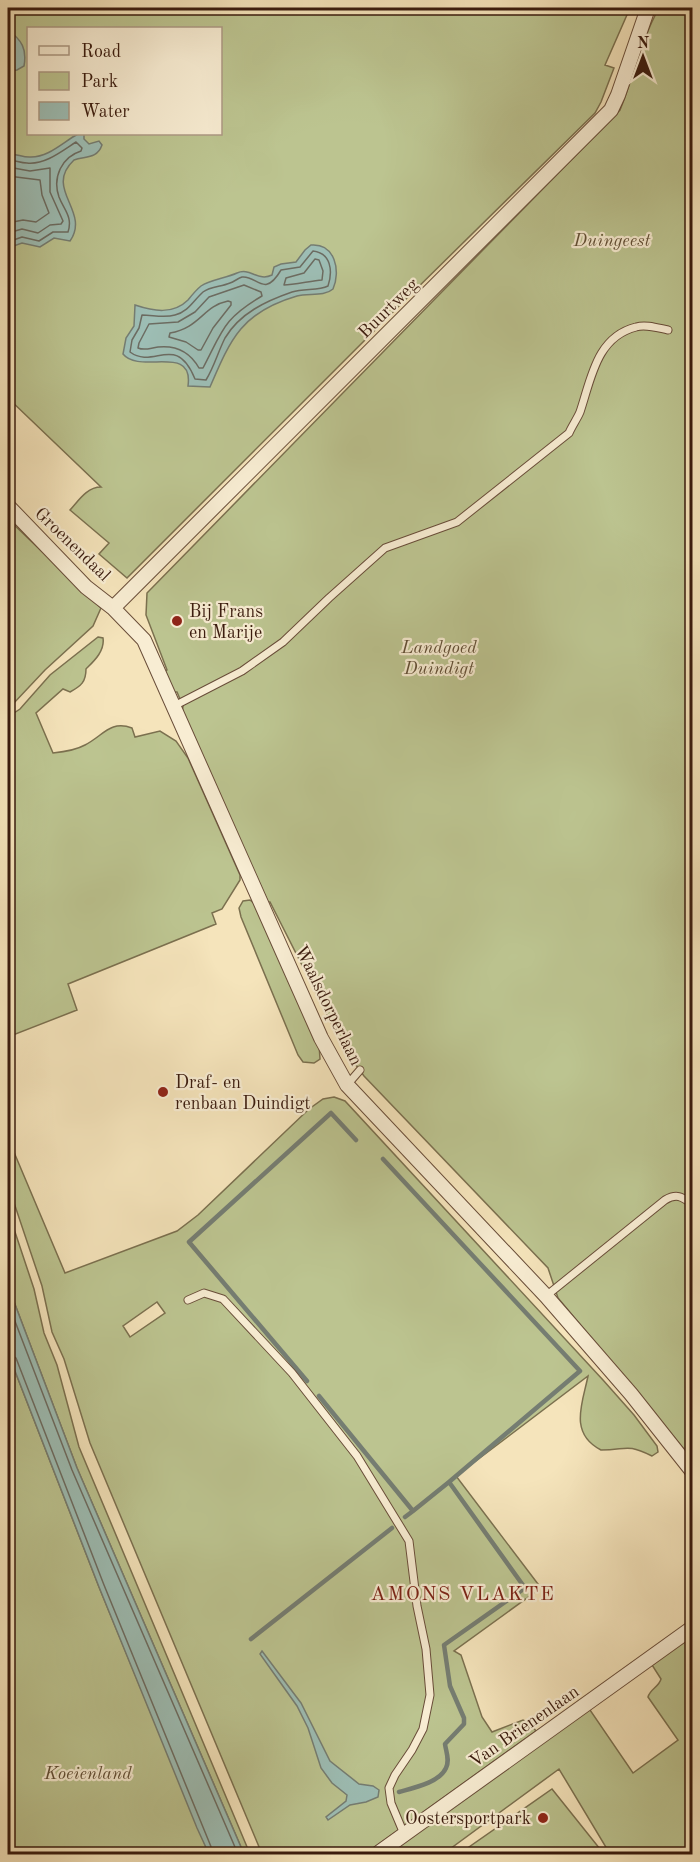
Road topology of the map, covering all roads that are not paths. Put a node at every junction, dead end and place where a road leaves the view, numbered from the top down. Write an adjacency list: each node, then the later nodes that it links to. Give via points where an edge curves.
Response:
1 (648, 8): 4 (street, Buurtweg, via 611,110)
2 (668, 330): 5 (lane, via 637,326 620,334 598,358 569,433 457,522 385,548 283,642 242,671)
3 (8, 506): 4 (street, Groenendaal, via 86,587)
4 (113, 608): 5 (street, Waalsdorperlaan, via 144,640)
5 (174, 706): 7 (street, Waalsdorperlaan, via 321,1038)
6 (360, 1070): 7 (lane)
7 (347, 1085): 9 (street, Waalsdorperlaan)
8 (693, 1204): 9 (lane, via 681,1196 665,1200)
9 (546, 1296): 11 (street, Waalsdorperlaan)
10 (188, 1300): 13 (lane, via 204,1293 223,1299 292,1373 357,1456 409,1540 430,1695 423,1729 389,1788)
11 (693, 1471)
12 (693, 1628): 13 (street, Van Brienenlaan)
13 (404, 1834): 14 (street, Van Brienenlaan)
14 (377, 1854)

